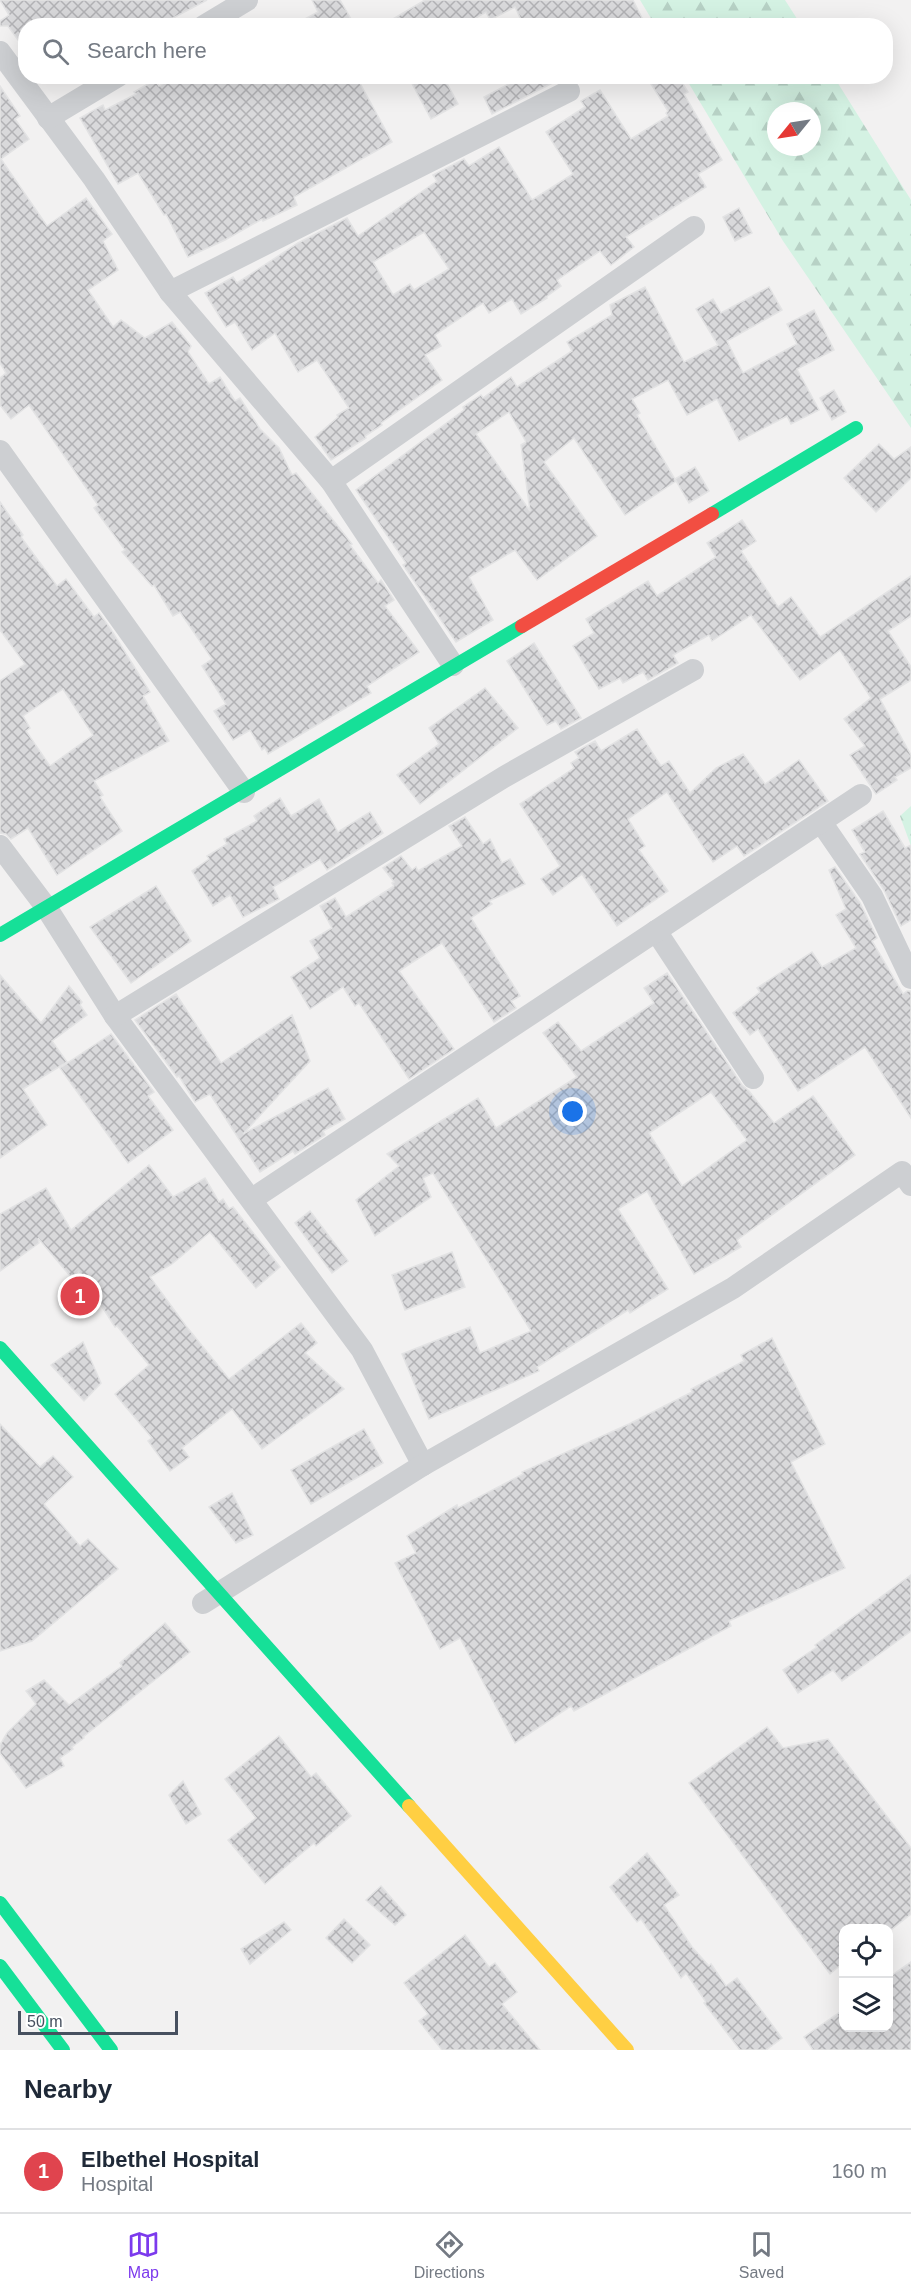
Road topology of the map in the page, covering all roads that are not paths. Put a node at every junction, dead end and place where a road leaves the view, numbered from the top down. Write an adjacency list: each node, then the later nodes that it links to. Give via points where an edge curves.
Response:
1 (247, 0): 2 (street)
2 (217, 18)
3 (0, 52): 4 (street)
4 (18, 77)
5 (23, 84): 8 (street)
6 (105, 84): 8 (street)
7 (569, 91): 10 (street)
8 (48, 118): 10 (street)
9 (693, 227): 13 (street)
10 (170, 292): 13 (street)
11 (856, 428): 14 (main road)
12 (0, 451): 16 (street)
13 (331, 481): 14 (street)
14 (453, 665): 16 (main road)
15 (693, 670): 24 (street, via 504,777)
16 (244, 792): 20 (main road)
17 (861, 795): 18 (street)
18 (821, 822): 21 (street); 23 (street, via 872,896)
19 (0, 846): 20 (street)
20 (46, 907): 22 (main road); 24 (street)
21 (656, 931): 25 (street); 27 (street)
22 (0, 935)
23 (911, 978)
24 (115, 1016): 27 (street)
25 (753, 1078)
26 (908, 1174): 29 (street, via 733,1288)
27 (252, 1199): 29 (street, via 362,1350)
28 (0, 1348): 30 (main road)
29 (423, 1465): 30 (street)
30 (207, 1601): 35 (main road)
31 (0, 1903): 34 (main road)
32 (0, 1966): 33 (main road)
33 (63, 2050)
34 (111, 2050)
35 (627, 2050)

